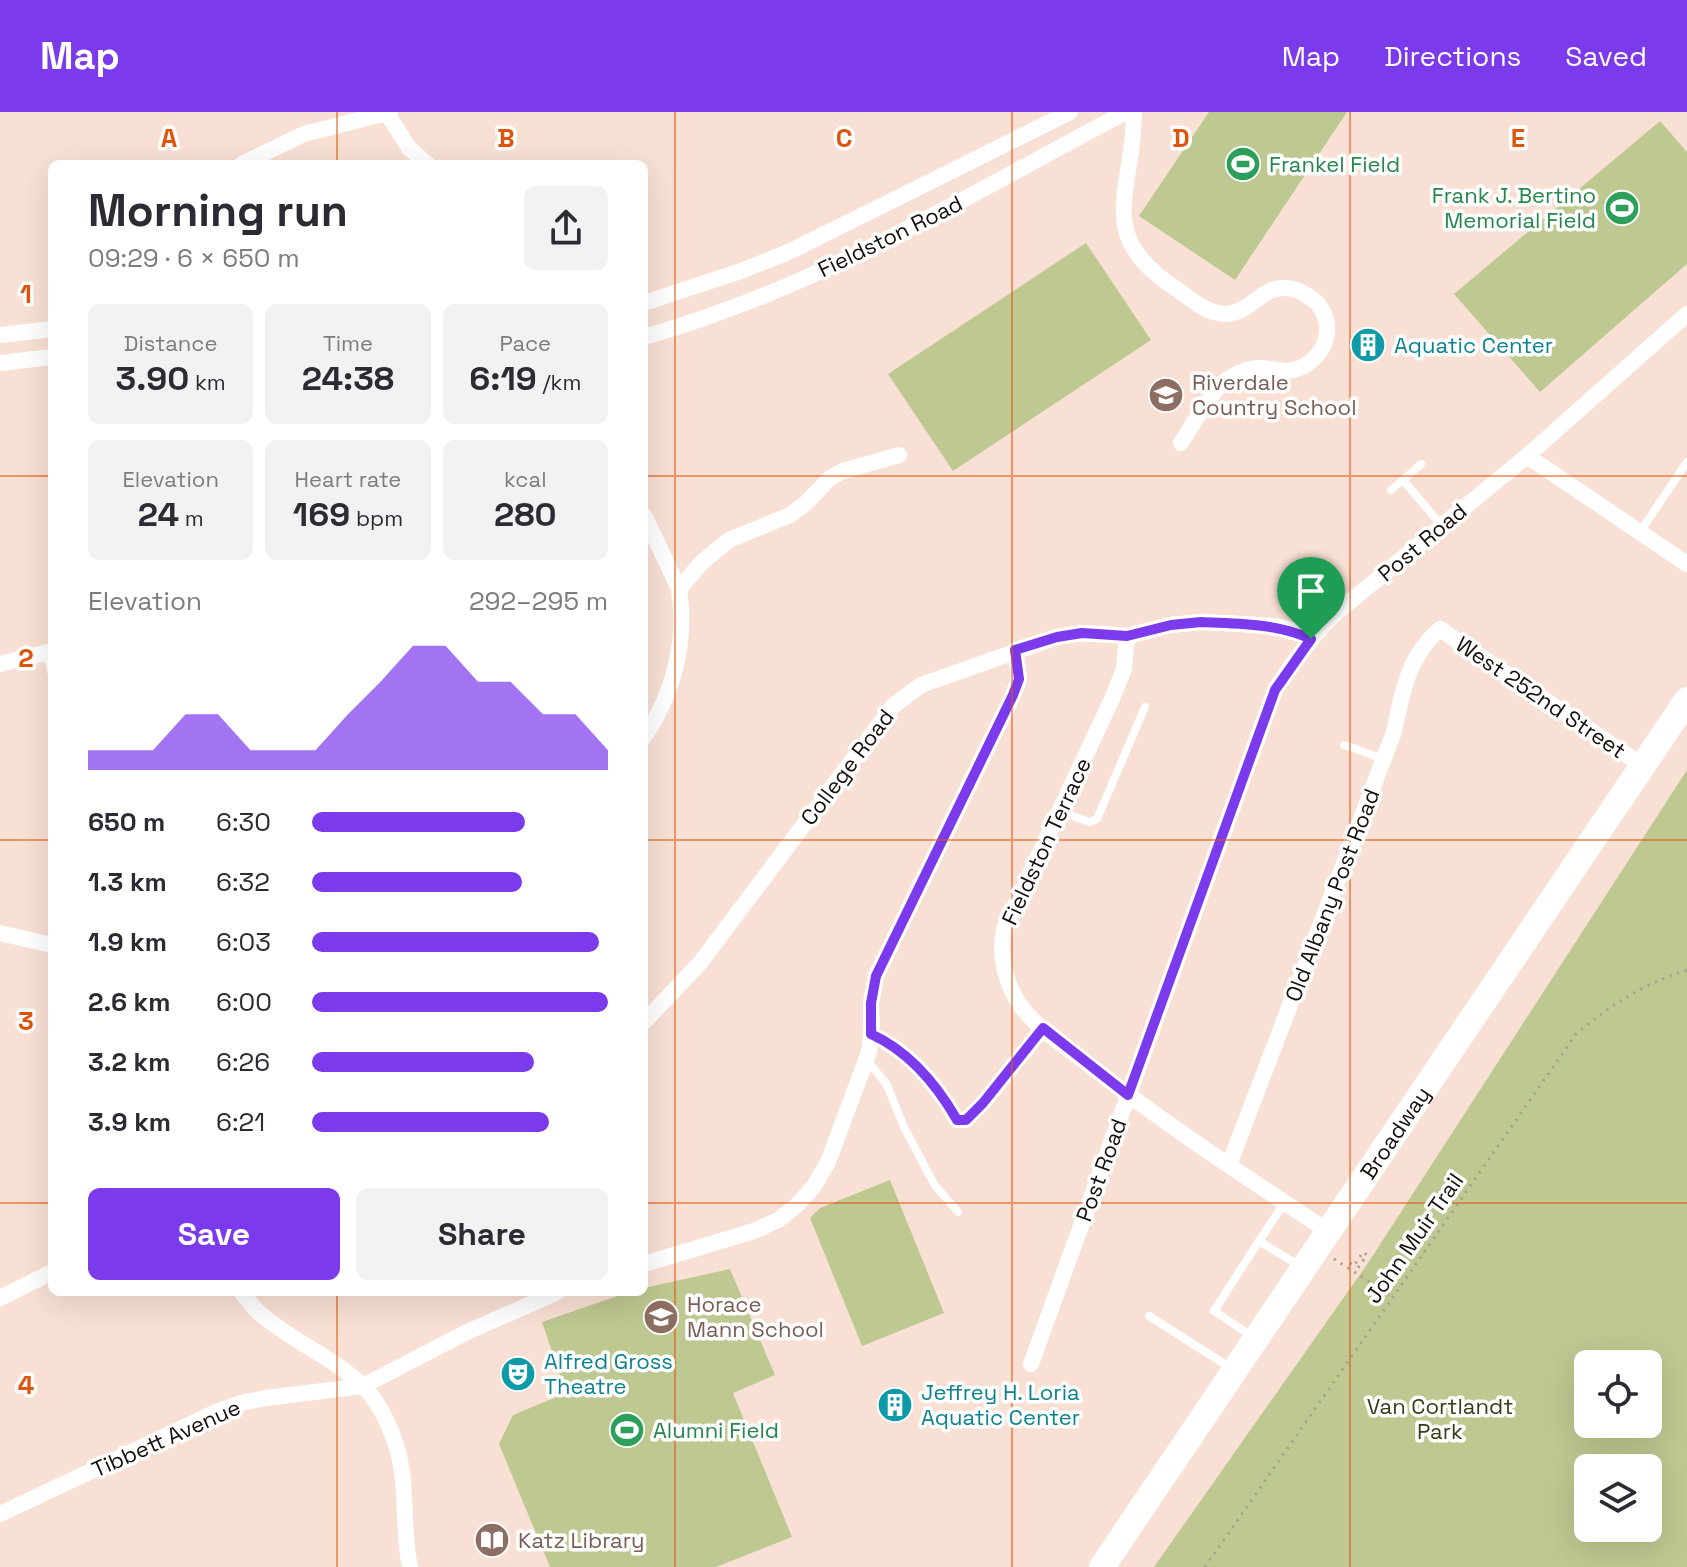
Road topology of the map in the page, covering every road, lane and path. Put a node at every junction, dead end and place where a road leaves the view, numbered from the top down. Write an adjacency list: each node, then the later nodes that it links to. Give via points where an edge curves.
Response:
1 (388, 112): 5 (street, via 304,134); 6 (street)
2 (1070, 112): 7 (street, Fieldston Road, via 793,250)
3 (1126, 112): 11 (street, Fieldston Road, via 859,253 705,318)
4 (1134, 112): 14 (street, via 1122,215 1144,266 1209,310 1242,311 1267,292 1282,288 1313,298 1327,320 1325,344 1313,360 1295,370 1255,368 1225,381)
5 (250, 160)
6 (422, 160)
7 (648, 302)
8 (1687, 314): 16 (street, Post Road)
9 (48, 329): 10 (street)
10 (0, 335)
11 (648, 336)
12 (48, 357): 13 (street)
13 (0, 363)
14 (1181, 443)
15 (899, 455): 25 (street, via 830,478 790,515 729,540)
16 (1527, 456): 22 (street, Post Road); 23 (street)
17 (1687, 462): 23 (lane)
18 (1421, 464): 19 (lane)
19 (1403, 480): 20 (lane); 22 (lane)
20 (1391, 490)
21 (648, 523): 25 (street)
22 (1442, 526): 28 (street, Post Road)
23 (1639, 532): 24 (street)
24 (1687, 564)
25 (679, 589): 34 (street, via 683,614 678,660)
26 (1440, 629): 36 (street, Old Albany Post Road, via 1410,669); 37 (street, West 252nd Street)
27 (1127, 636): 28 (street, via 1201,622 1275,626); 29 (street, College Road, via 1057,637); 38 (street, Fieldston Terrace, via 1124,669)
28 (1311, 639): 46 (street, Post Road, via 1275,690)
29 (1015, 650): 42 (street, College Road, via 921,685 893,706 700,963); 44 (street, via 1019,679 1013,695 876,976)
30 (48, 652): 31 (street)
31 (0, 664)
32 (1687, 700): 37 (main road, Broadway)
33 (1145, 707): 38 (lane, via 1097,819 1089,822)
34 (648, 731)
35 (1344, 745): 36 (lane)
36 (1384, 759): 47 (street, Old Albany Post Road)
37 (1643, 766): 50 (main road, Broadway)
38 (1059, 810): 43 (street, Fieldston Terrace, via 1009,914 1000,945 1005,973 1021,1007)
39 (0, 933): 40 (street)
40 (48, 944)
41 (1687, 970): 58 (path, John Muir Trail, via 1620,999 1576,1034)
42 (648, 1018)
43 (1043, 1028): 44 (lane, via 966,1120 957,1120 939,1089 887,1041); 46 (street, Fieldston Terrace)
44 (871, 1034): 45 (street)
45 (866, 1060): 49 (lane, via 887,1085 934,1184); 52 (street, via 828,1162 796,1206 754,1231)
46 (1128, 1095): 47 (street, Fieldston Terrace); 62 (street, Post Road)
47 (1229, 1165): 48 (street, Fieldston Terrace)
48 (1285, 1202): 50 (street, Fieldston Terrace); 51 (lane)
49 (958, 1212)
50 (1328, 1231): 53 (main road, Broadway)
51 (1259, 1241): 53 (lane); 61 (lane, via 1214,1311)
52 (648, 1263)
53 (1304, 1268): 61 (main road, Broadway)
54 (1355, 1272): 54 (path, via 1350,1266 1363,1252 1367,1255); 58 (path)
55 (48, 1274): 59 (street)
56 (244, 1296): 64 (street, via 259,1314)
57 (549, 1296): 64 (street, Tibbett Avenue)
58 (1392, 1297): 68 (path, John Muir Trail)
59 (0, 1298)
60 (1149, 1316): 63 (lane)
61 (1256, 1339): 63 (main road, Broadway)
62 (1031, 1364)
63 (1235, 1370): 67 (main road, Broadway)
64 (363, 1386): 65 (street, Tibbett Avenue, via 241,1403); 66 (street, via 396,1444)
65 (0, 1514)
66 (410, 1567)
67 (1102, 1567)
68 (1205, 1567)

